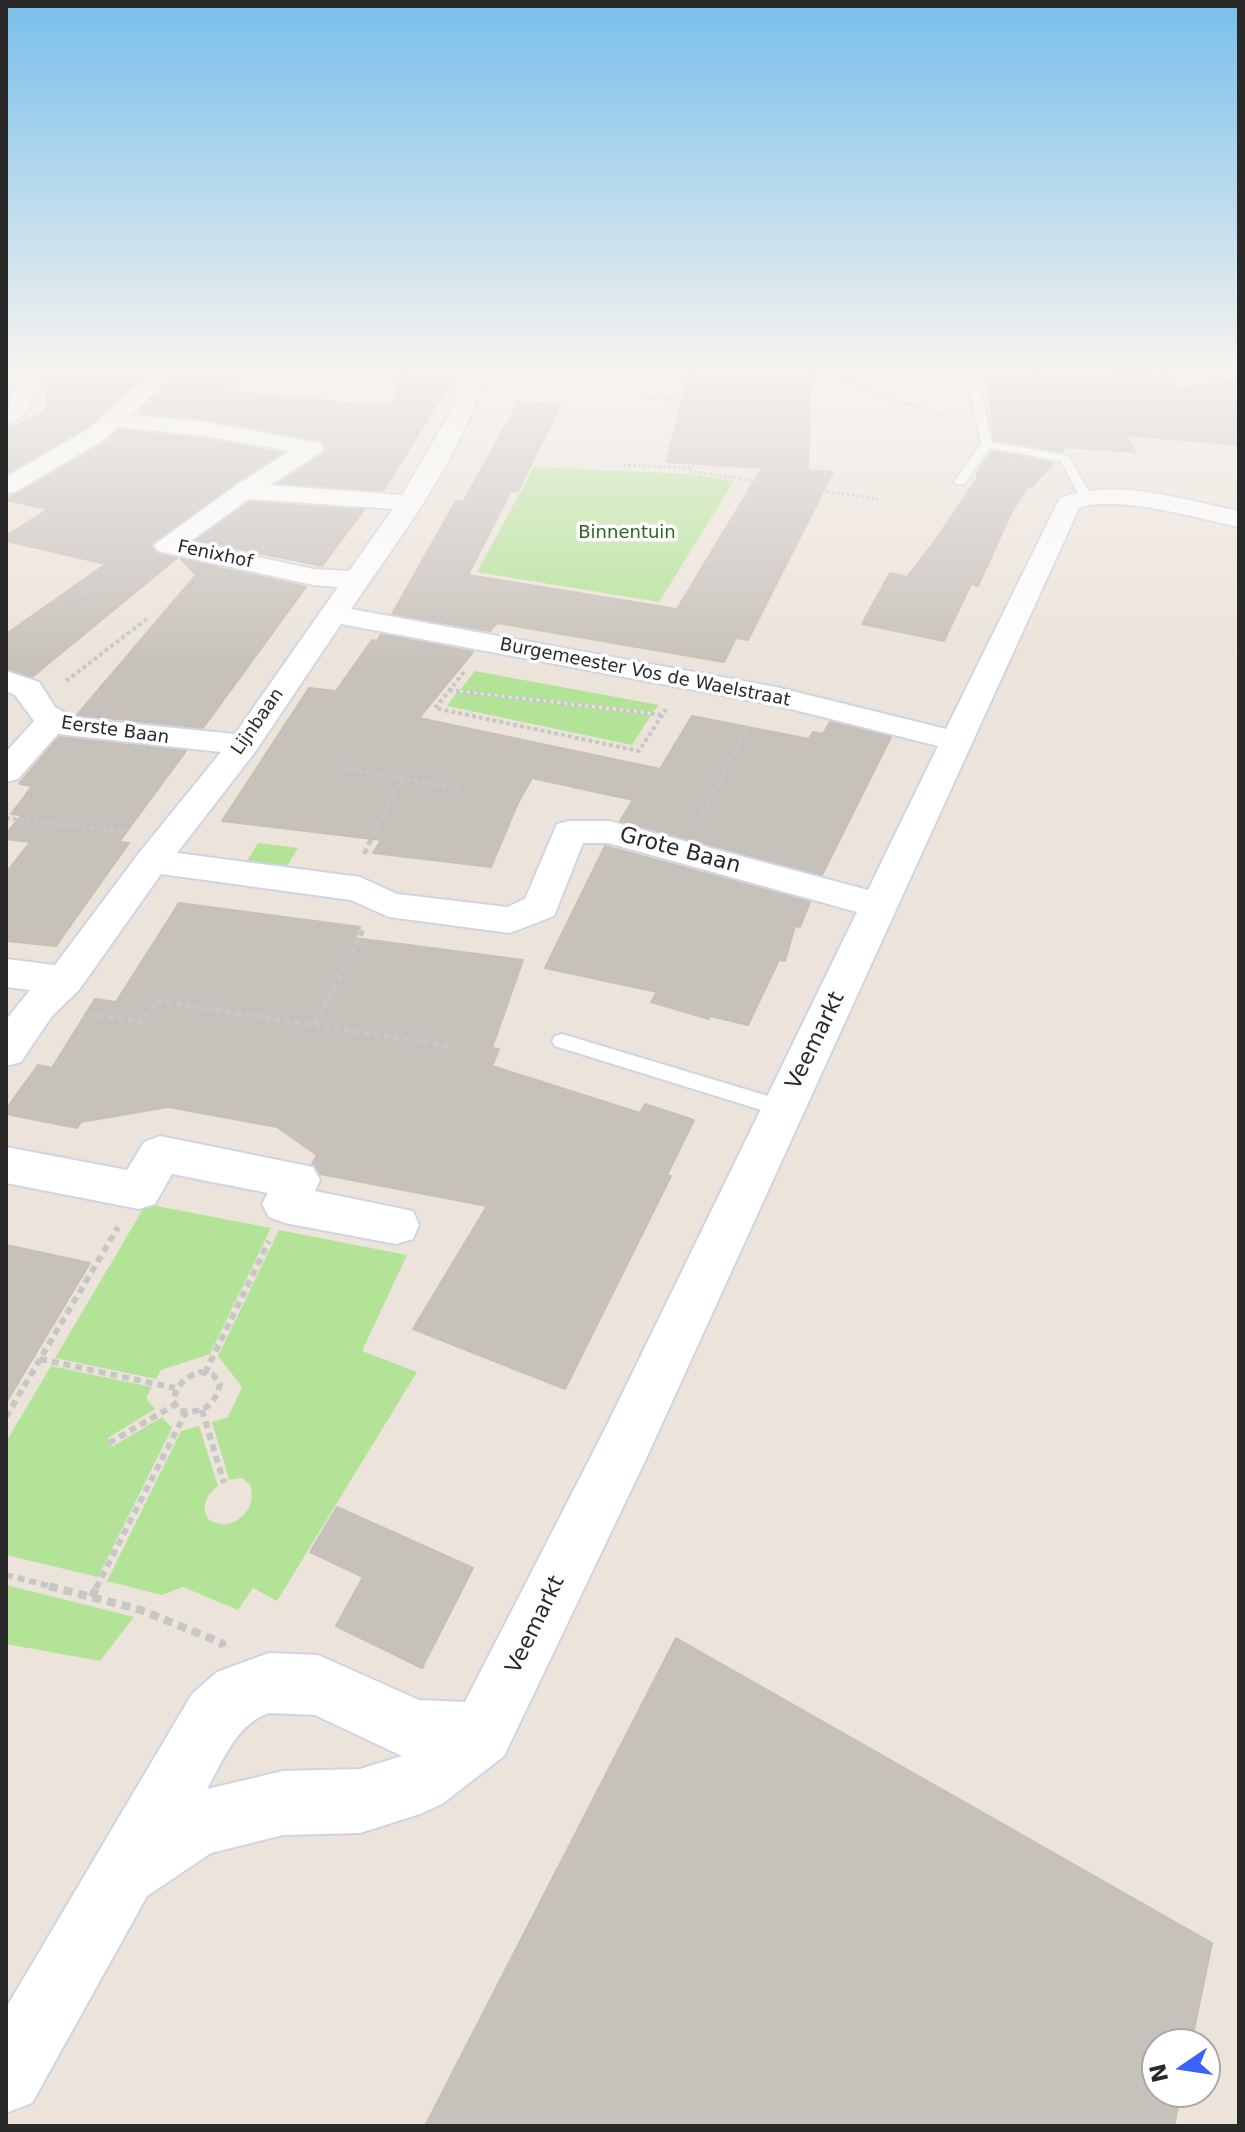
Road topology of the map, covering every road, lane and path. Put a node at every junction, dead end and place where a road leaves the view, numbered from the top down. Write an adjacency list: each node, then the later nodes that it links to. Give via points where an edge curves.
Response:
1 (36, 470): 9 (street)
2 (276, 470): 11 (street, Fenixhof)
3 (429, 470): 14 (street, Lijnbaan)
4 (695, 470): 7 (path)
5 (968, 470): 8 (lane)
6 (1072, 470): 12 (lane)
7 (766, 482)
8 (960, 482)
9 (6, 487)
10 (797, 487): 13 (path)
11 (244, 491): 14 (street); 16 (street, Fenixhof)
12 (1085, 496): 15 (street, via 1107,495); 28 (street, Veemarkt, via 1069,503)
13 (878, 499)
14 (410, 503): 17 (street, Lijnbaan)
15 (1239, 519)
16 (167, 545): 17 (street, Fenixhof, via 313,577); 18 (path, via 141,550)
17 (354, 580): 19 (street, Lijnbaan)
18 (70, 602)
19 (332, 614): 21 (street, Burgemeester Vos de Waelstraat); 29 (street, Lijnbaan)
20 (148, 618): 26 (path, via 64,684)
21 (487, 643): 22 (street, Burgemeester Vos de Waelstraat); 24 (path)
22 (684, 679): 25 (street, Burgemeester Vos de Waelstraat); 27 (path)
23 (6, 680): 26 (street, Eerste Baan, via 28,689)
24 (449, 690): 27 (path); 27 (path, via 435,708 639,751)
25 (764, 694): 28 (street, Burgemeester Vos de Waelstraat); 36 (path)
26 (42, 710): 29 (street, Eerste Baan, via 114,732); 31 (street)
27 (662, 715)
28 (955, 741): 38 (street, Veemarkt)
29 (244, 745): 35 (street, Lijnbaan)
30 (338, 767): 32 (path)
31 (6, 772)
32 (402, 778): 33 (path); 37 (path)
33 (461, 789)
34 (6, 818): 35 (path)
35 (162, 849): 37 (street, Grote Baan); 40 (street, Lijnbaan)
36 (683, 852): 37 (street, Grote Baan, via 609,832 569,832 541,907 510,920 389,905); 38 (street, Grote Baan)
37 (363, 893): 41 (path)
38 (881, 906): 45 (street, Veemarkt)
39 (6, 973): 40 (street)
40 (52, 993): 41 (path, via 142,1022 156,1001); 44 (street, Lijnbaan)
41 (315, 1025): 43 (path)
42 (562, 1041): 45 (lane)
43 (452, 1046)
44 (6, 1051)
45 (784, 1109): 62 (street, Veemarkt)
46 (6, 1165): 47 (street)
47 (139, 1191): 48 (street, via 160,1154 297,1180); 50 (path)
48 (285, 1204): 49 (street); 51 (path)
49 (396, 1225)
50 (40, 1359): 52 (path); 56 (path)
51 (205, 1373): 52 (path, via 186,1376); 54 (path, via 220,1384 218,1397)
52 (175, 1388): 53 (path)
53 (176, 1404): 55 (path); 57 (path)
54 (202, 1410): 55 (path); 58 (path)
55 (186, 1412): 60 (path)
56 (6, 1417)
57 (109, 1443)
58 (224, 1483)
59 (6, 1575): 60 (path)
60 (92, 1597): 61 (path, via 141,1610 222,1643)
61 (238, 1693): 62 (street, via 269,1683 318,1685 417,1731); 63 (street, Veemarkt, via 214,1716)
62 (482, 1734): 63 (street, Veemarkt, via 420,1782 360,1801 283,1803 197,1824)
63 (125, 1872): 64 (street, Veemarkt)
64 (6, 2077)

